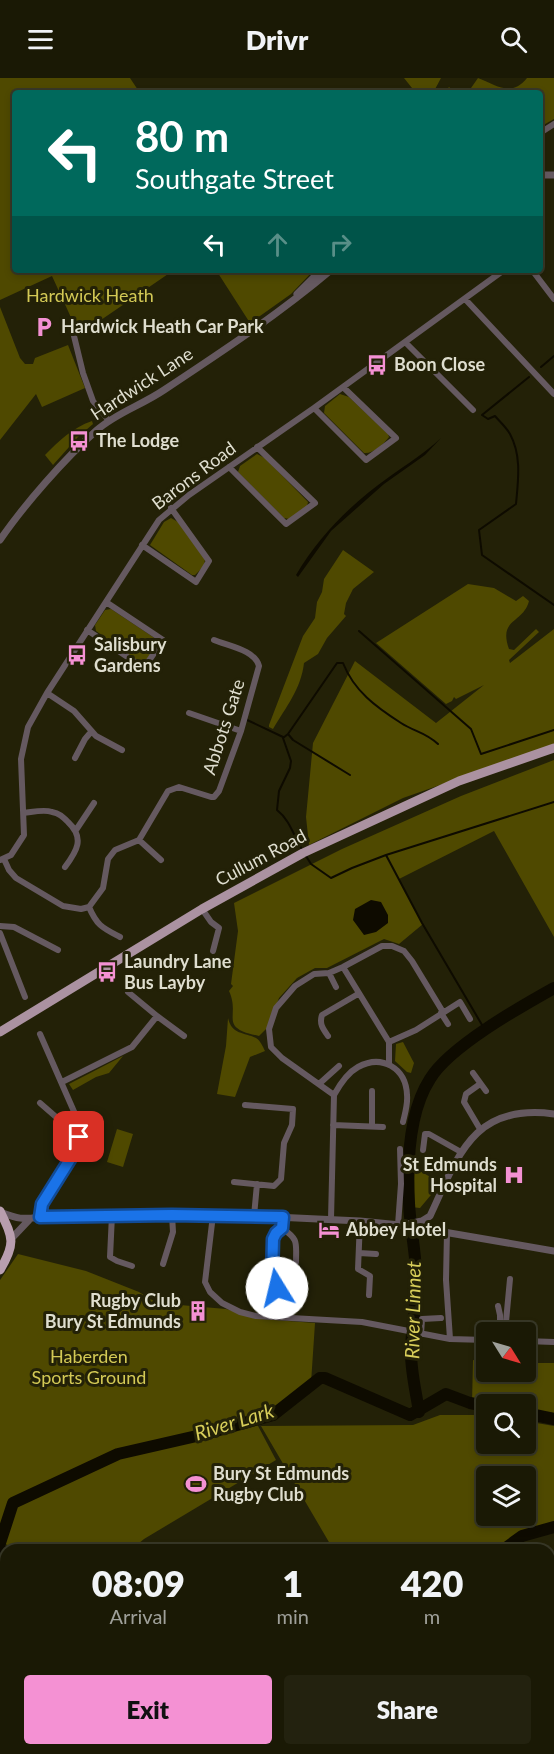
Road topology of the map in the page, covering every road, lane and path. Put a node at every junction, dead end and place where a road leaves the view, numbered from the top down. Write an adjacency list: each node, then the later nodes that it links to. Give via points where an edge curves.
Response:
1 (318, 273): 6 (street, Hardwick Lane)
2 (327, 273): 6 (street, Hardwick Lane)
3 (500, 273): 7 (street, Barons Road)
4 (533, 273): 5 (street)
5 (554, 298)
6 (294, 299): 14 (street, Hardwick Lane, via 162,391)
7 (465, 299): 9 (street, Barons Road); 11 (street)
8 (74, 336): 14 (street, via 93,401)
9 (406, 343): 10 (street, Barons Road); 13 (street, via 470,401)
10 (343, 387): 12 (street, Barons Road); 12 (street, via 398,437 364,462)
11 (554, 394)
12 (314, 408): 15 (street, Barons Road)
13 (473, 410)
14 (109, 421): 18 (street, Hardwick Lane, via 56,473)
15 (257, 447): 16 (street, Barons Road); 16 (street, via 318,501 284,526)
16 (229, 467): 17 (street, Barons Road)
17 (171, 508): 19 (street, Barons Road); 20 (street, via 211,559)
18 (0, 540)
19 (142, 545): 20 (street); 22 (street, Barons Road)
20 (196, 582): 21 (street)
21 (193, 589)
22 (106, 602): 23 (street, Barons Road); 23 (street, via 165,638 143,670)
23 (87, 630): 25 (street, Barons Road)
24 (214, 640): 27 (street, Abbots Gate, via 250,654 258,664)
25 (47, 693): 28 (street, via 74,711); 33 (street, Barons Road, via 24,742 20,776)
26 (189, 713): 27 (street)
27 (241, 730): 35 (street, Abbots Gate, via 217,794 211,797 172,788)
28 (91, 732): 30 (street); 31 (street)
29 (554, 748): 40 (main road, Cullum Road, via 410,803 294,858)
30 (122, 750)
31 (75, 758)
32 (94, 802): 34 (street)
33 (24, 813): 34 (street, via 51,811); 36 (street, Barons Road, via 24,835 11,855)
34 (76, 830): 38 (street, via 78,843)
35 (139, 840): 37 (street); 39 (street, via 112,853 106,864 103,888)
36 (2, 860): 39 (street, via 16,878 63,906)
37 (160, 860)
38 (65, 867)
39 (89, 907): 43 (street, via 101,927)
40 (202, 909): 46 (street, via 219,928); 57 (main road, Cullum Road)
41 (0, 926): 45 (street, via 14,927)
42 (0, 933): 44 (street)
43 (120, 938)
44 (3, 950): 52 (street)
45 (58, 950)
46 (213, 951)
47 (343, 967): 48 (street); 51 (street); 53 (street, via 382,946 404,951)
48 (329, 973): 49 (street); 66 (street, via 314,974 285,995 269,1029 275,1053)
49 (336, 987)
50 (128, 992): 54 (street)
51 (358, 994): 60 (street, via 322,1015 321,1027); 61 (street)
52 (25, 997)
53 (442, 1013): 55 (street, via 460,1002); 56 (street); 61 (street)
54 (157, 1016): 59 (street); 65 (street, via 132,1047)
55 (470, 1019)
56 (448, 1024)
57 (0, 1032)
58 (40, 1034): 65 (street)
59 (184, 1036)
60 (328, 1036)
61 (389, 1042): 62 (street)
62 (389, 1063): 70 (street, via 371,1062 356,1068 342,1080); 74 (street, via 399,1071 407,1093)
63 (339, 1066): 66 (street)
64 (473, 1073): 67 (street)
65 (62, 1082): 79 (street, via 79,1123)
66 (319, 1084): 70 (street)
67 (480, 1084): 69 (street); 78 (street, via 466,1094 464,1102)
68 (372, 1091): 76 (street)
69 (486, 1091)
70 (334, 1095): 75 (street)
71 (40, 1103): 79 (street)
72 (244, 1105): 84 (street, via 293,1109 280,1182 274,1186)
73 (554, 1114): 78 (street, via 511,1116)
74 (403, 1122)
75 (333, 1125): 76 (street); 93 (street)
76 (372, 1126): 77 (street)
77 (383, 1127)
78 (480, 1129): 82 (street)
79 (79, 1137): 91 (street, via 74,1153 42,1204)
80 (400, 1149): 96 (street)
81 (423, 1150): 82 (street, via 425,1134 429,1134)
82 (461, 1152): 90 (street)
83 (234, 1182): 84 (street)
84 (257, 1184): 89 (street)
85 (0, 1211): 94 (street); 101 (highway)
86 (112, 1215): 87 (street); 91 (street); 108 (street, via 110,1257)
87 (172, 1215): 88 (street); 107 (street, via 173,1232)
88 (213, 1215): 89 (street); 117 (street, via 204,1275 215,1297 232,1308 256,1316 362,1322)
89 (254, 1216): 92 (street)
90 (430, 1216): 97 (street); 99 (street)
91 (40, 1217): 94 (street)
92 (283, 1217): 93 (street); 98 (street)
93 (331, 1219): 95 (street)
94 (29, 1220): 101 (street)
95 (360, 1221): 96 (street); 103 (street)
96 (399, 1225): 97 (street)
97 (412, 1226): 99 (street)
98 (282, 1228): 106 (street, via 295,1238); 112 (street, via 274,1236 272,1279 277,1288)
99 (438, 1231): 100 (street)
100 (447, 1232): 102 (street); 118 (street)
101 (12, 1241): 105 (highway); 109 (highway)
102 (554, 1251)
103 (359, 1253): 104 (street); 111 (street, via 358,1269 370,1276)
104 (376, 1254)
105 (0, 1255)
106 (296, 1262)
107 (163, 1264)
108 (132, 1266)
109 (0, 1270)
110 (510, 1279): 116 (street)
111 (369, 1295)
112 (290, 1296)
113 (498, 1306): 115 (street)
114 (441, 1318): 117 (street, via 422,1319)
115 (500, 1322)
116 (506, 1322)
117 (420, 1334): 118 (street)
118 (450, 1339): 119 (street)
119 (476, 1340)
120 (536, 1341): 121 (street)
121 (554, 1342)

